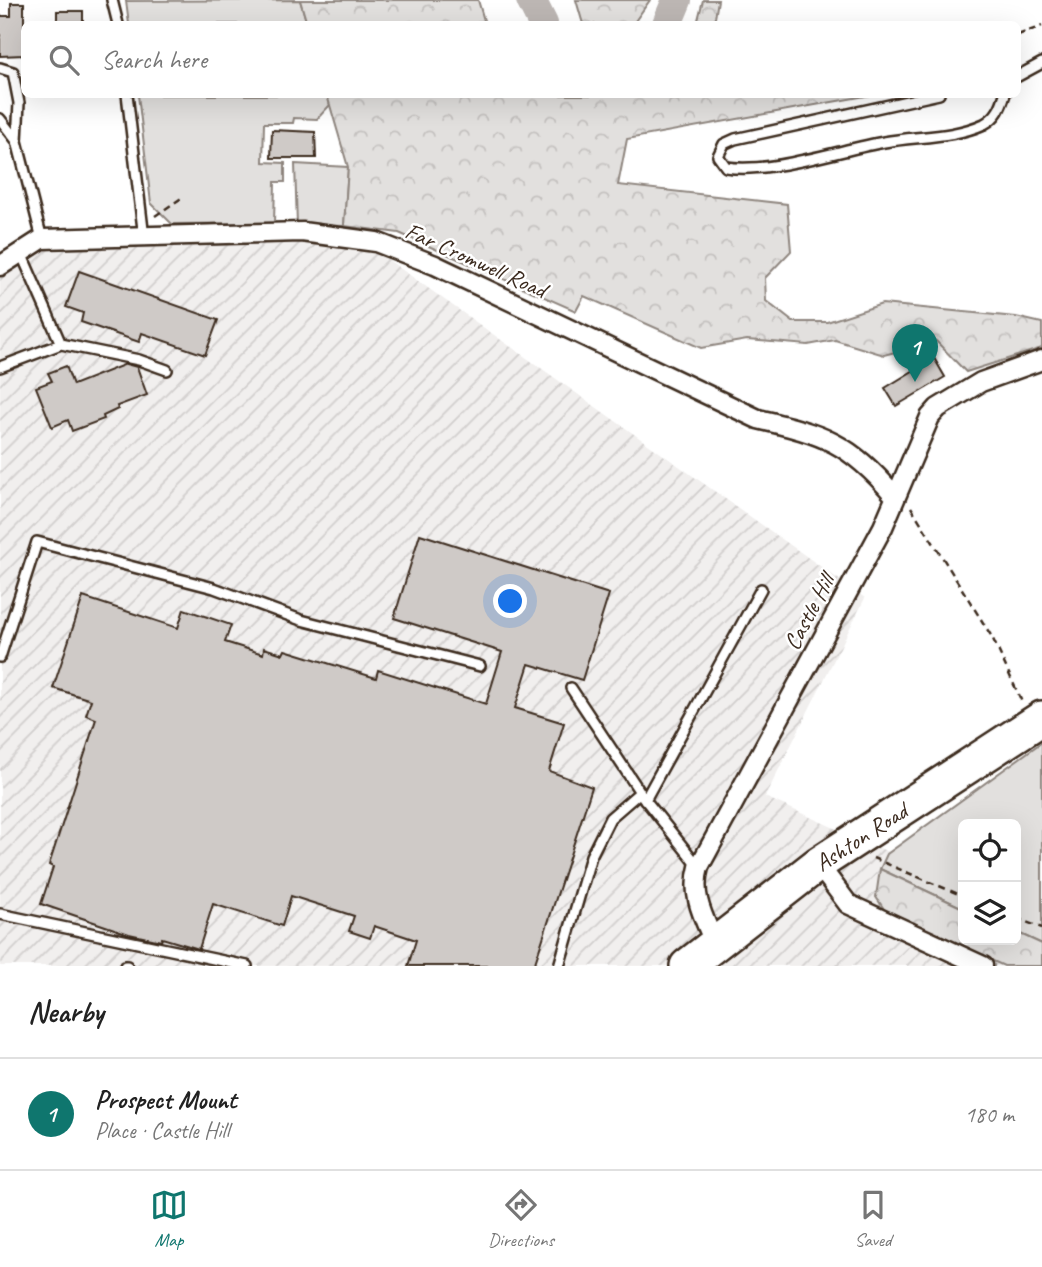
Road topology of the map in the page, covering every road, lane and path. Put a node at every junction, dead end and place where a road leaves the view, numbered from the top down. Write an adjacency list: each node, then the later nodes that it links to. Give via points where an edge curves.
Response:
1 (112, 0): 2 (lane)
2 (117, 21)
3 (1042, 26): 4 (path)
4 (1021, 34)
5 (1042, 63): 7 (lane)
6 (0, 68): 13 (lane, via 13,72 17,84)
7 (1021, 74)
8 (127, 98): 15 (lane)
9 (924, 98): 10 (lane, via 735,139 719,150 719,161 726,167 754,168 882,142 954,134 988,122 1000,111)
10 (1004, 98)
11 (0, 119): 13 (lane)
12 (0, 130): 13 (lane)
13 (17, 141): 17 (lane)
14 (183, 197): 15 (path, via 162,214)
15 (142, 219): 16 (lane)
16 (144, 238): 17 (street, Far Cromwell Road); 24 (street, Far Cromwell Road, via 302,232 376,242 435,265 758,419 814,432 845,446)
17 (41, 239): 18 (street)
18 (21, 253): 19 (street); 20 (lane)
19 (0, 266)
20 (61, 344): 22 (lane); 23 (lane)
21 (1042, 360): 24 (street, Castle Hill, via 981,382 938,408 923,429)
22 (0, 367)
23 (167, 370)
24 (894, 495): 29 (path, via 911,508); 32 (street, Castle Hill, via 883,527)
25 (761, 589): 30 (lane)
26 (0, 657): 27 (lane, via 37,542 214,588 300,620)
27 (480, 666)
28 (571, 688): 30 (lane)
29 (1039, 721): 31 (highway, Ashton Road)
30 (643, 796): 32 (lane); 40 (lane, via 610,818 591,856)
31 (832, 855): 33 (path); 37 (highway, Ashton Road); 38 (street, via 848,904)
32 (699, 867): 37 (street, Castle Hill, via 695,883 699,906)
33 (958, 894)
34 (0, 914): 39 (lane)
35 (1021, 920): 36 (path)
36 (1042, 928)
37 (715, 942): 41 (highway, Ashton Road)
38 (980, 965)
39 (247, 966)
40 (559, 966)
41 (687, 966)

